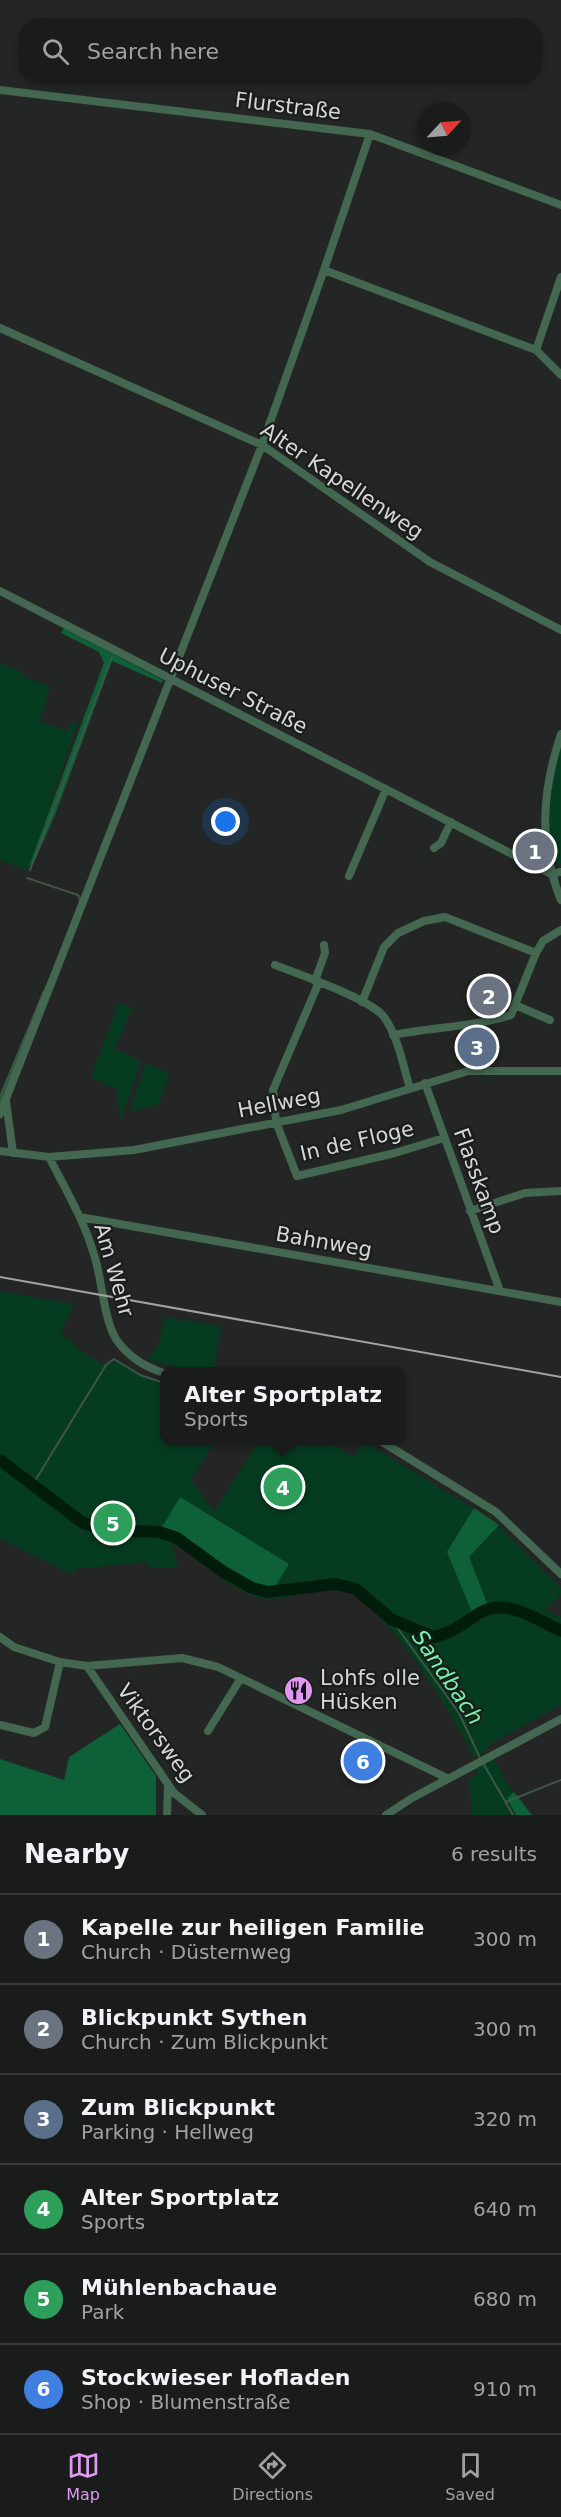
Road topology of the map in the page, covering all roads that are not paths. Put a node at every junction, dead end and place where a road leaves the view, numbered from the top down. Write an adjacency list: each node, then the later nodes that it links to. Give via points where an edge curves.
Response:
1 (0, 90): 2 (street, Flurstraße)
2 (370, 134): 3 (street, Flurstraße); 4 (street)
3 (561, 205)
4 (324, 270): 7 (street); 9 (street)
5 (561, 277): 7 (street)
6 (0, 328): 9 (street, Alter Kapellenweg)
7 (536, 350): 8 (street)
8 (561, 375)
9 (262, 445): 11 (street, Alter Kapellenweg, via 430,562); 12 (street)
10 (0, 591): 12 (street, Uphuser Straße)
11 (561, 630)
12 (170, 679): 14 (street, Uphuser Straße); 33 (street)
13 (561, 734): 18 (street, via 545,803 545,846)
14 (386, 789): 15 (street, Uphuser Straße); 19 (street)
15 (451, 822): 16 (street, via 441,843); 18 (street, Uphuser Straße)
16 (434, 848)
17 (561, 872): 18 (street)
18 (551, 874): 20 (street)
19 (349, 876)
20 (561, 900)
21 (561, 930): 23 (street, via 543,941)
22 (324, 945): 25 (street)
23 (536, 952): 26 (street, via 445,917 424,921 398,933 384,947); 27 (street)
24 (275, 964): 25 (street)
25 (317, 981): 26 (street); 35 (street, via 273,1090)
26 (362, 1002): 29 (street, via 384,1016)
27 (515, 1005): 28 (street); 29 (street, via 511,1015 491,1021)
28 (550, 1020)
29 (393, 1035): 32 (street)
30 (561, 1071): 31 (street, Hellweg, via 468,1071)
31 (424, 1083): 32 (street, Hellweg); 36 (street, Flasskamp)
32 (410, 1088): 35 (street, Hellweg, via 340,1110)
33 (6, 1100): 34 (street); 38 (street)
34 (0, 1114)
35 (276, 1122): 36 (street, In de Floge, via 297,1176 395,1154); 39 (street, Hellweg, via 134,1150)
36 (444, 1138): 41 (street, Flasskamp)
37 (0, 1151): 38 (street, Hellweg)
38 (13, 1153): 39 (street, Hellweg)
39 (49, 1157): 42 (street, Am Wehr)
40 (561, 1191): 41 (street, via 525,1193)
41 (470, 1211): 43 (street, Flasskamp)
42 (80, 1217): 43 (street, Bahnweg); 45 (street, Am Wehr, via 95,1256 116,1340 133,1359)
43 (500, 1291): 44 (street, Bahnweg)
44 (561, 1302)
45 (160, 1371)
46 (387, 1445): 47 (street, via 496,1512)
47 (561, 1574)
48 (0, 1636): 49 (street, via 14,1647)
49 (60, 1662): 50 (street); 53 (street, via 45,1727 34,1732)
50 (87, 1666): 51 (street, via 182,1658 218,1667); 56 (street, Viktorsweg)
51 (241, 1678): 54 (street); 55 (street)
52 (561, 1719): 55 (street)
53 (0, 1725)
54 (208, 1731)
55 (447, 1778): 59 (street)
56 (168, 1786): 57 (street); 58 (street, Viktorsweg)
57 (167, 1815)
58 (202, 1815)
59 (386, 1815)

